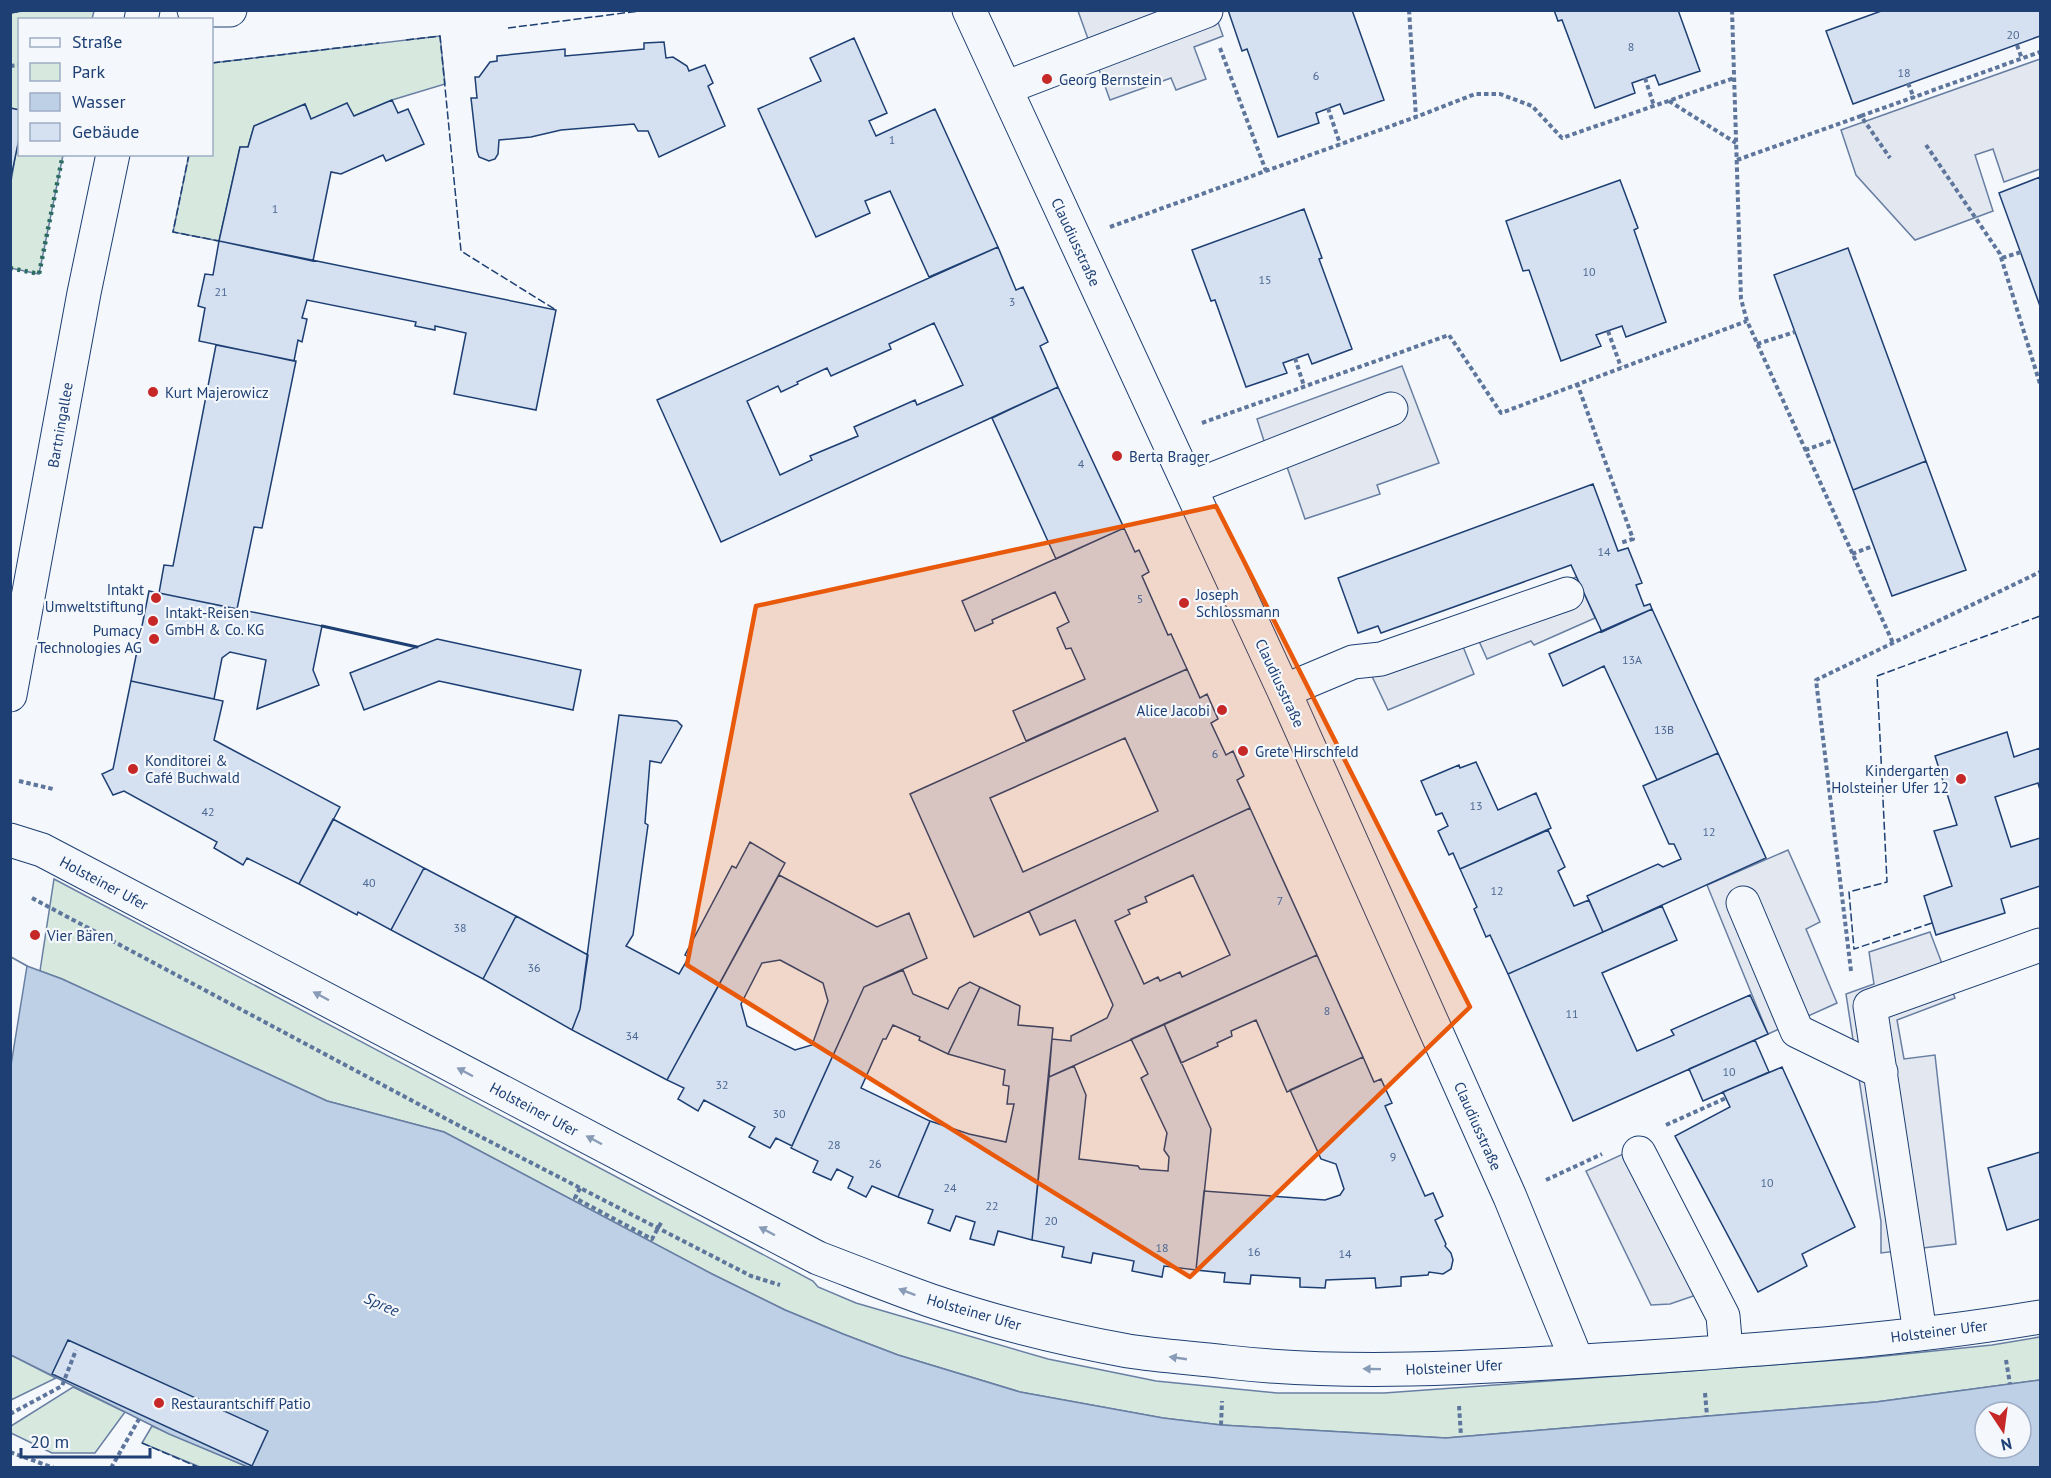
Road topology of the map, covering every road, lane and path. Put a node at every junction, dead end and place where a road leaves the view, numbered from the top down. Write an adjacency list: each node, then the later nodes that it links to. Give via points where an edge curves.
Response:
1 (194, 10): 2 (street)
2 (230, 10)
3 (969, 10): 13 (street, Claudiusstraße)
4 (1409, 10): 18 (path)
5 (1732, 10): 11 (path)
6 (1206, 11): 13 (street); 26 (path)
7 (2017, 45): 9 (path)
8 (2040, 52): 9 (path)
9 (2022, 59): 14 (path)
10 (1645, 78): 16 (path)
11 (1734, 78): 15 (path); 21 (path)
12 (1908, 84): 14 (path)
13 (1005, 88): 27 (street, Claudiusstraße)
14 (1914, 98): 19 (path)
15 (1669, 101): 16 (path); 21 (path)
16 (1654, 106): 18 (path, via 1562,138 1532,106 1500,94 1475,94)
17 (1328, 108): 20 (path)
18 (1416, 117): 20 (path)
19 (1861, 117): 24 (path); 25 (path)
20 (1340, 144): 26 (path)
21 (1737, 144): 25 (path)
22 (1926, 145): 29 (path)
23 (113, 156): 53 (street, Bartningallee)
24 (1890, 158)
25 (1737, 160): 30 (path, via 1741,299)
26 (1266, 171): 27 (path)
27 (1075, 239): 42 (street, Claudiusstraße)
28 (2020, 252): 29 (path)
29 (2002, 258): 36 (path)
30 (1747, 321): 33 (path); 37 (path)
31 (1608, 331): 37 (path)
32 (1795, 332): 33 (path)
33 (1757, 344): 44 (path)
34 (1295, 358): 40 (path)
35 (2040, 364): 36 (path)
36 (2035, 366): 39 (path)
37 (1621, 368): 38 (path)
38 (1577, 383): 40 (path, via 1501,413 1449,335); 46 (path, via 1633,539)
39 (2040, 384)
40 (1304, 386): 42 (path)
41 (1391, 409): 45 (street)
42 (1167, 436): 45 (street, Claudiusstraße)
43 (1834, 440): 44 (path)
44 (1805, 450): 48 (path)
45 (1190, 488): 52 (street, Claudiusstraße)
46 (1620, 543)
47 (1873, 546): 48 (path)
48 (1852, 554): 51 (path)
49 (2040, 572): 51 (path)
50 (1567, 594): 52 (street, via 1381,659 1353,662)
51 (1893, 643): 60 (path, via 1816,680 1853,988)
52 (1284, 691): 70 (street, Claudiusstraße, via 1510,1197)
53 (10, 695)
54 (19, 781): 55 (path)
55 (53, 789)
56 (10, 840): 65 (street, Holsteiner Ufer, one-way to 56, via 42,850)
57 (32, 898): 63 (path)
58 (1743, 903): 61 (street, via 1797,1031)
59 (2040, 945): 60 (street)
60 (1870, 1006): 61 (street)
61 (1881, 1072): 67 (street)
62 (1640, 1153): 69 (street, via 1723,1316)
63 (580, 1188): 64 (path); 64 (path, via 575,1198 644,1235 652,1239)
64 (658, 1228): 65 (path, via 751,1276 791,1288 805,1286)
65 (818, 1258): 70 (street, Holsteiner Ufer, one-way to 65, via 1389,1369 1186,1359 1128,1351 1020,1326 930,1300)
66 (2040, 1317): 67 (street, Holsteiner Ufer)
67 (1920, 1333): 69 (street, Holsteiner Ufer)
68 (76, 1350): 76 (path, via 62,1386)
69 (1726, 1351): 70 (street, Holsteiner Ufer)
70 (1578, 1361)
71 (2008, 1372): 72 (path)
72 (2010, 1384)
73 (1222, 1396): 79 (path)
74 (1705, 1400): 77 (path)
75 (1458, 1401): 80 (path)
76 (10, 1414)
77 (1707, 1416)
78 (139, 1419): 83 (path)
79 (1221, 1425)
80 (1461, 1436)
81 (10, 1452): 82 (path)
82 (54, 1467)
83 (111, 1467)

